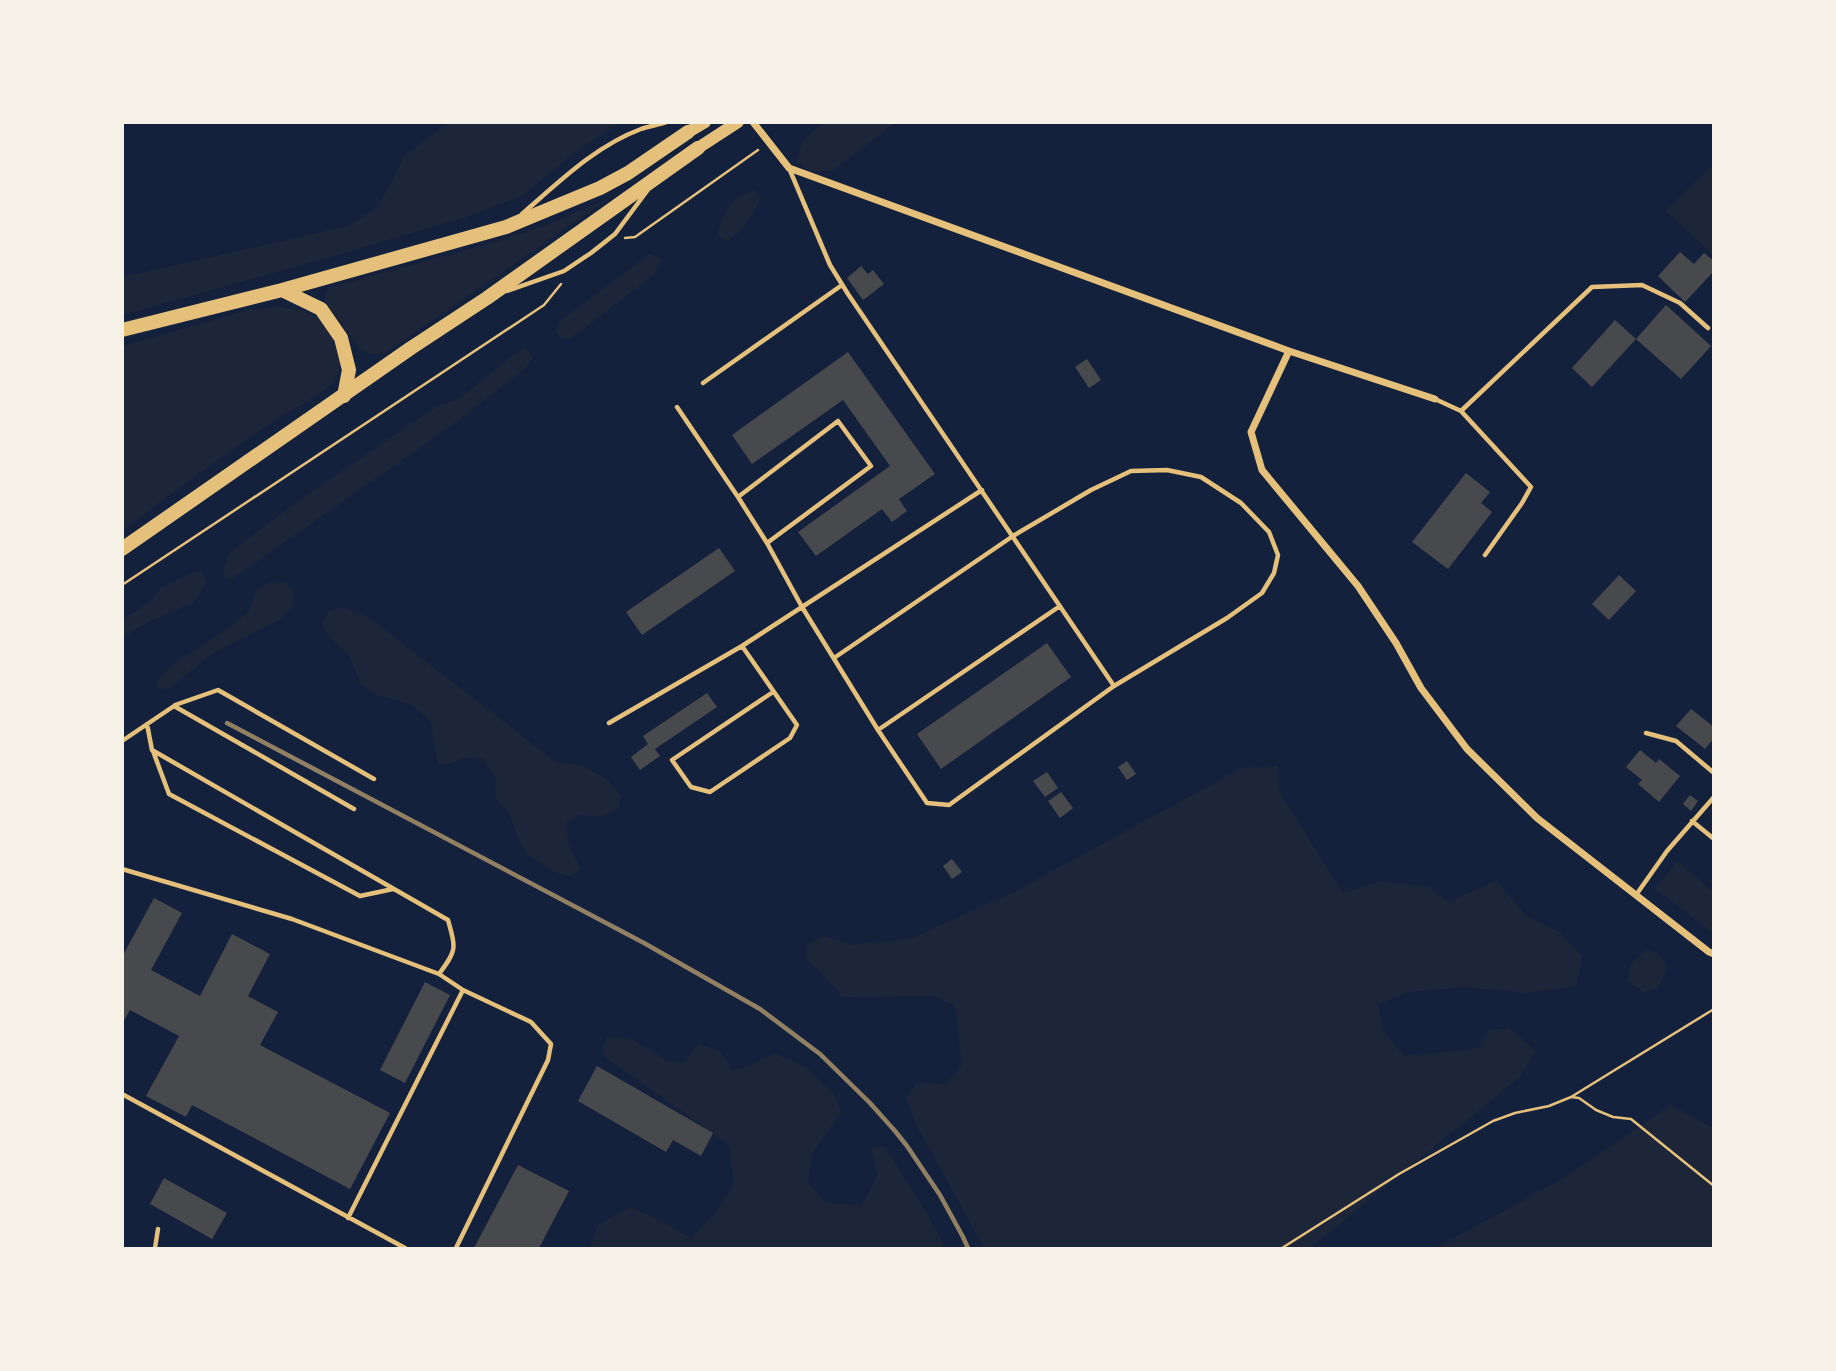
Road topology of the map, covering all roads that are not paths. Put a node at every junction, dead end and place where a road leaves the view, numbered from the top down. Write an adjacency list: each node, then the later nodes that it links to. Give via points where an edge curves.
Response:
1 (667, 122): 9 (lane, via 609,145 572,170)
2 (705, 122): 5 (main road)
3 (738, 122): 6 (main road)
4 (753, 122): 7 (street)
5 (688, 132): 9 (highway, via 600,188)
6 (698, 148): 8 (highway)
7 (789, 168): 10 (lane); 15 (street)
8 (659, 176): 12 (highway); 12 (lane, via 615,234 591,253 564,271)
9 (506, 228): 11 (highway)
10 (842, 285): 16 (lane); 21 (lane)
11 (282, 290): 14 (highway); 17 (highway, via 321,309 341,338 349,370)
12 (486, 298): 17 (highway)
13 (1708, 328): 20 (lane, via 1679,303 1642,285 1592,287)
14 (122, 330)
15 (1289, 351): 18 (street); 48 (street, via 1251,432 1262,470 1358,586 1421,688 1467,749 1537,818)
16 (703, 383)
17 (344, 396): 25 (highway)
18 (1435, 400): 20 (lane)
19 (677, 407): 22 (lane)
20 (1461, 411): 26 (lane, via 1531,487)
21 (982, 491): 23 (lane); 28 (lane)
22 (738, 496): 24 (lane); 24 (lane, via 838,421 871,466)
23 (1013, 536): 27 (lane); 30 (lane); 31 (lane, via 1131,471 1167,470 1201,477 1241,503 1269,532 1278,555 1262,593)
24 (767, 542): 28 (lane)
25 (122, 549)
26 (1485, 555)
27 (1060, 606): 31 (lane); 36 (lane)
28 (802, 607): 29 (lane); 30 (lane)
29 (742, 646): 32 (lane); 34 (lane)
30 (834, 658): 36 (lane)
31 (1114, 686): 36 (lane, via 949,805 927,803)
32 (773, 692): 32 (lane, via 797,725 790,738 710,792 691,787 672,760)
33 (174, 706): 35 (lane); 41 (lane, via 218,691); 43 (lane)
34 (609, 723)
35 (147, 724): 38 (lane); 39 (lane)
36 (878, 730)
37 (1646, 733): 40 (lane, via 1676,741)
38 (122, 741)
39 (152, 750): 47 (lane); 47 (lane, via 169,794 360,896)
40 (1713, 773)
41 (374, 779)
42 (1713, 797): 44 (lane)
43 (354, 809)
44 (1692, 821): 45 (lane); 48 (lane)
45 (1713, 839)
46 (122, 869): 50 (lane, via 292,919)
47 (394, 889): 50 (lane, via 448,920 455,944)
48 (1635, 896): 49 (street)
49 (1713, 954)
50 (439, 974): 51 (lane)
51 (463, 990): 53 (lane); 57 (lane, via 531,1022 551,1044 548,1060)
52 (122, 1094): 53 (lane)
53 (348, 1218): 56 (lane)
54 (158, 1229): 55 (lane)
55 (155, 1248)
56 (405, 1248)
57 (456, 1248)

